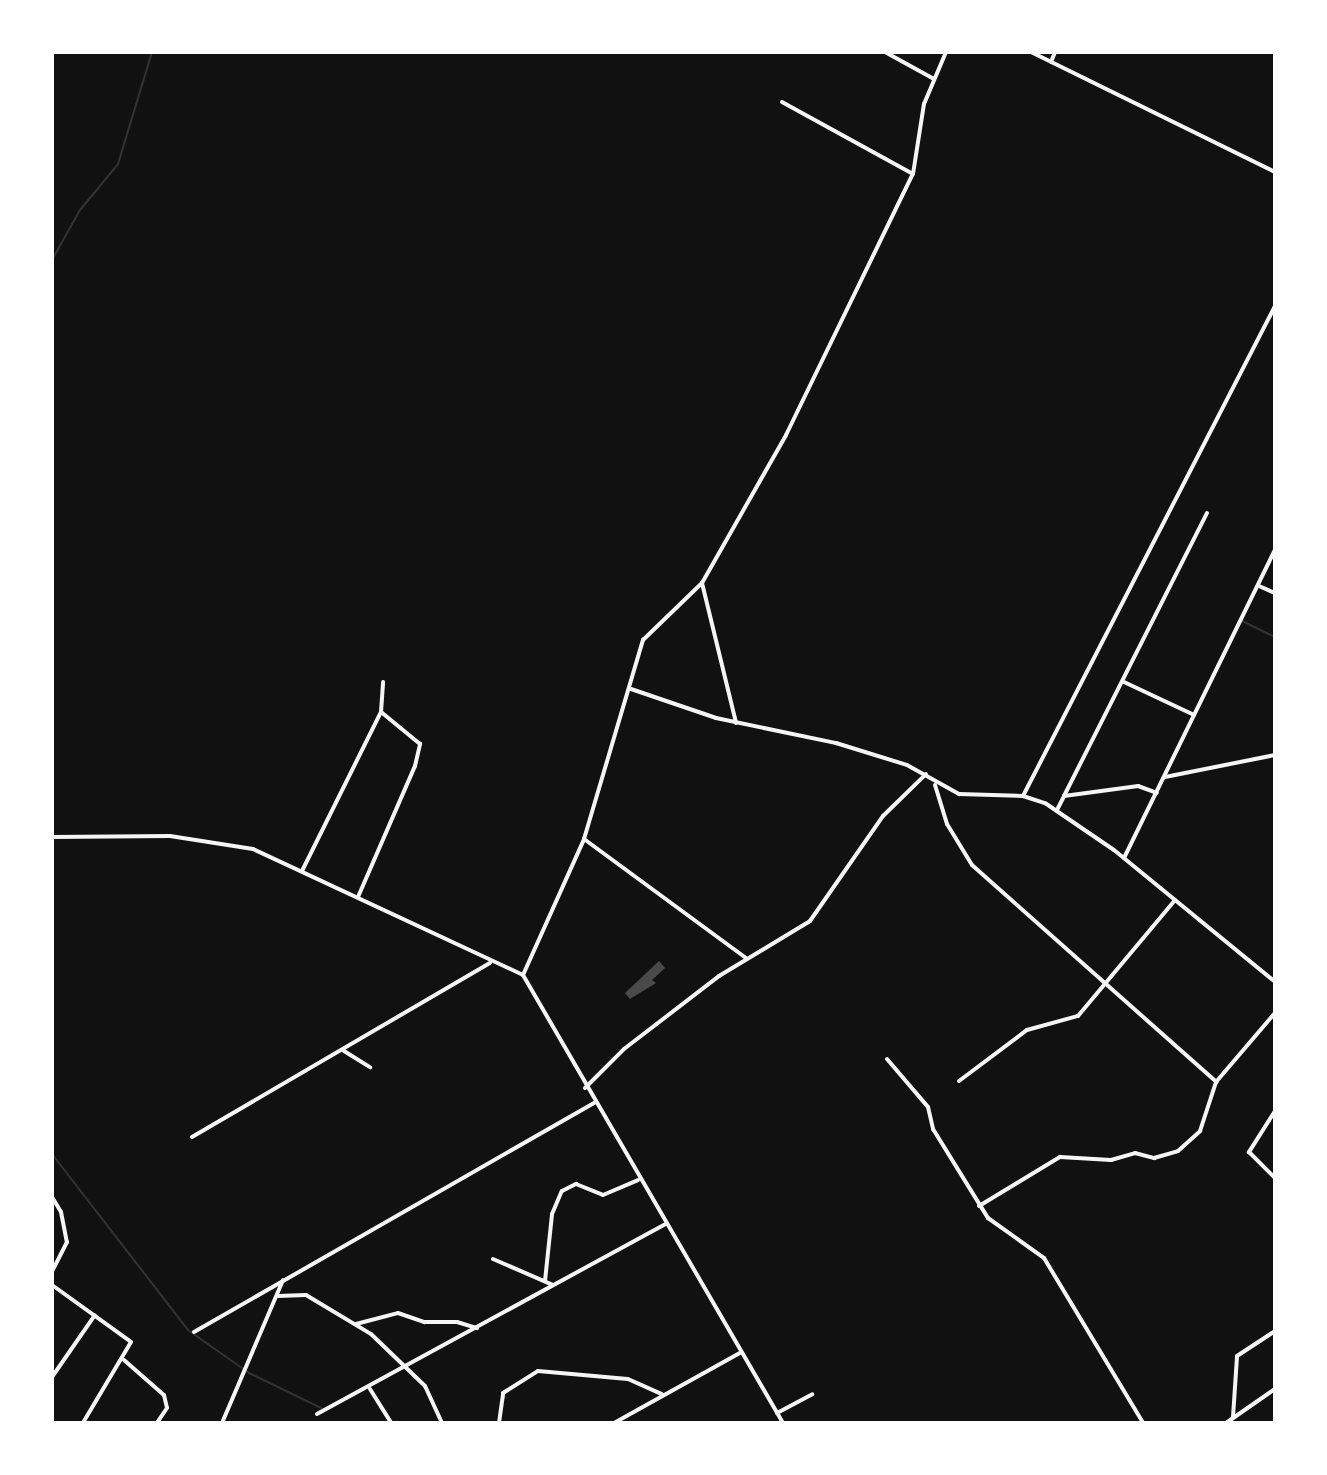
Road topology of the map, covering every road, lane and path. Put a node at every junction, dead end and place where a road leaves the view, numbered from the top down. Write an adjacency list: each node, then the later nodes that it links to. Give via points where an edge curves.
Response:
1 (885, 52): 6 (street)
2 (946, 52): 6 (street)
3 (1031, 52): 5 (street)
4 (1055, 52): 5 (street)
5 (1051, 62): 8 (street)
6 (934, 79): 9 (street, via 924,104)
7 (782, 102): 9 (street)
8 (1275, 172)
9 (913, 174): 13 (street, via 786,435)
10 (1275, 306): 27 (street)
11 (1207, 513): 17 (street)
12 (1275, 550): 14 (street)
13 (702, 583): 18 (street, via 648,630); 21 (street)
14 (1258, 585): 15 (street); 20 (street)
15 (1275, 593)
16 (383, 682): 19 (street)
17 (1124, 682): 20 (street); 28 (street)
18 (631, 689): 21 (street); 31 (street)
19 (381, 712): 33 (street); 34 (street, via 420,744)
20 (1194, 715): 24 (street)
21 (736, 723): 23 (street, via 836,743)
22 (1275, 755): 24 (street)
23 (926, 774): 25 (street); 36 (street, via 874,828 810,921)
24 (1165, 777): 26 (street)
25 (935, 785): 27 (street, via 974,797); 40 (street, via 947,824 972,865)
26 (1157, 793): 28 (street, via 1132,786); 32 (street)
27 (1023, 796): 29 (street)
28 (1064, 796): 29 (street)
29 (1057, 810): 32 (street)
30 (52, 837): 33 (street, via 204,839 253,849)
31 (584, 839): 36 (street); 38 (street)
32 (1124, 858): 35 (street)
33 (302, 871): 34 (street)
34 (358, 897): 37 (street)
35 (1175, 900): 39 (street); 40 (street)
36 (747, 959): 47 (street, via 624,1049)
37 (490, 963): 38 (street); 42 (street)
38 (523, 975): 47 (street)
39 (1275, 982)
40 (1104, 986): 45 (street, via 1073,1020 1027,1030); 46 (street)
41 (1275, 1013): 46 (street)
42 (344, 1051): 44 (street); 50 (street)
43 (887, 1059): 54 (street, via 928,1107 929,1122)
44 (370, 1067)
45 (959, 1081)
46 (1216, 1082): 54 (street, via 1200,1131 1178,1151 1154,1158 1135,1153 1111,1160 1060,1157)
47 (585, 1088): 48 (street)
48 (595, 1102): 52 (street); 58 (street)
49 (1275, 1111): 51 (street, via 1249,1152)
50 (192, 1137)
51 (1275, 1178)
52 (638, 1180): 55 (street); 59 (street, via 603,1195 576,1184 562,1191 552,1214)
53 (52, 1197): 57 (street, via 67,1242)
54 (979, 1206): 87 (street, via 1044,1258)
55 (667, 1223): 61 (street); 68 (street)
56 (493, 1259): 59 (street)
57 (53, 1269)
58 (283, 1280): 62 (street); 67 (street)
59 (545, 1281): 61 (street)
60 (52, 1285): 63 (street)
61 (555, 1285): 65 (street)
62 (278, 1296): 64 (street, via 306,1295); 81 (street, via 251,1345 246,1371)
63 (95, 1315): 69 (street, via 129,1337); 71 (street)
64 (356, 1324): 65 (street, via 398,1313); 70 (street)
65 (478, 1329): 70 (street)
66 (1275, 1331): 78 (street, via 1237,1356)
67 (194, 1332)
68 (740, 1353): 74 (street); 76 (street)
69 (124, 1360): 79 (street); 80 (street, via 164,1395 167,1408)
70 (407, 1368): 72 (street); 83 (street, via 432,1397)
71 (52, 1377)
72 (370, 1389): 77 (street); 82 (street)
73 (1275, 1389): 78 (street)
74 (662, 1394): 84 (street, via 628,1379 538,1371 503,1393); 85 (street)
75 (812, 1394): 76 (street)
76 (777, 1413): 86 (street)
77 (317, 1414)
78 (1233, 1417): 88 (street)
79 (83, 1423)
80 (157, 1423)
81 (222, 1423)
82 (391, 1423)
83 (442, 1423)
84 (499, 1423)
85 (614, 1423)
86 (783, 1423)
87 (1143, 1423)
88 (1226, 1423)

